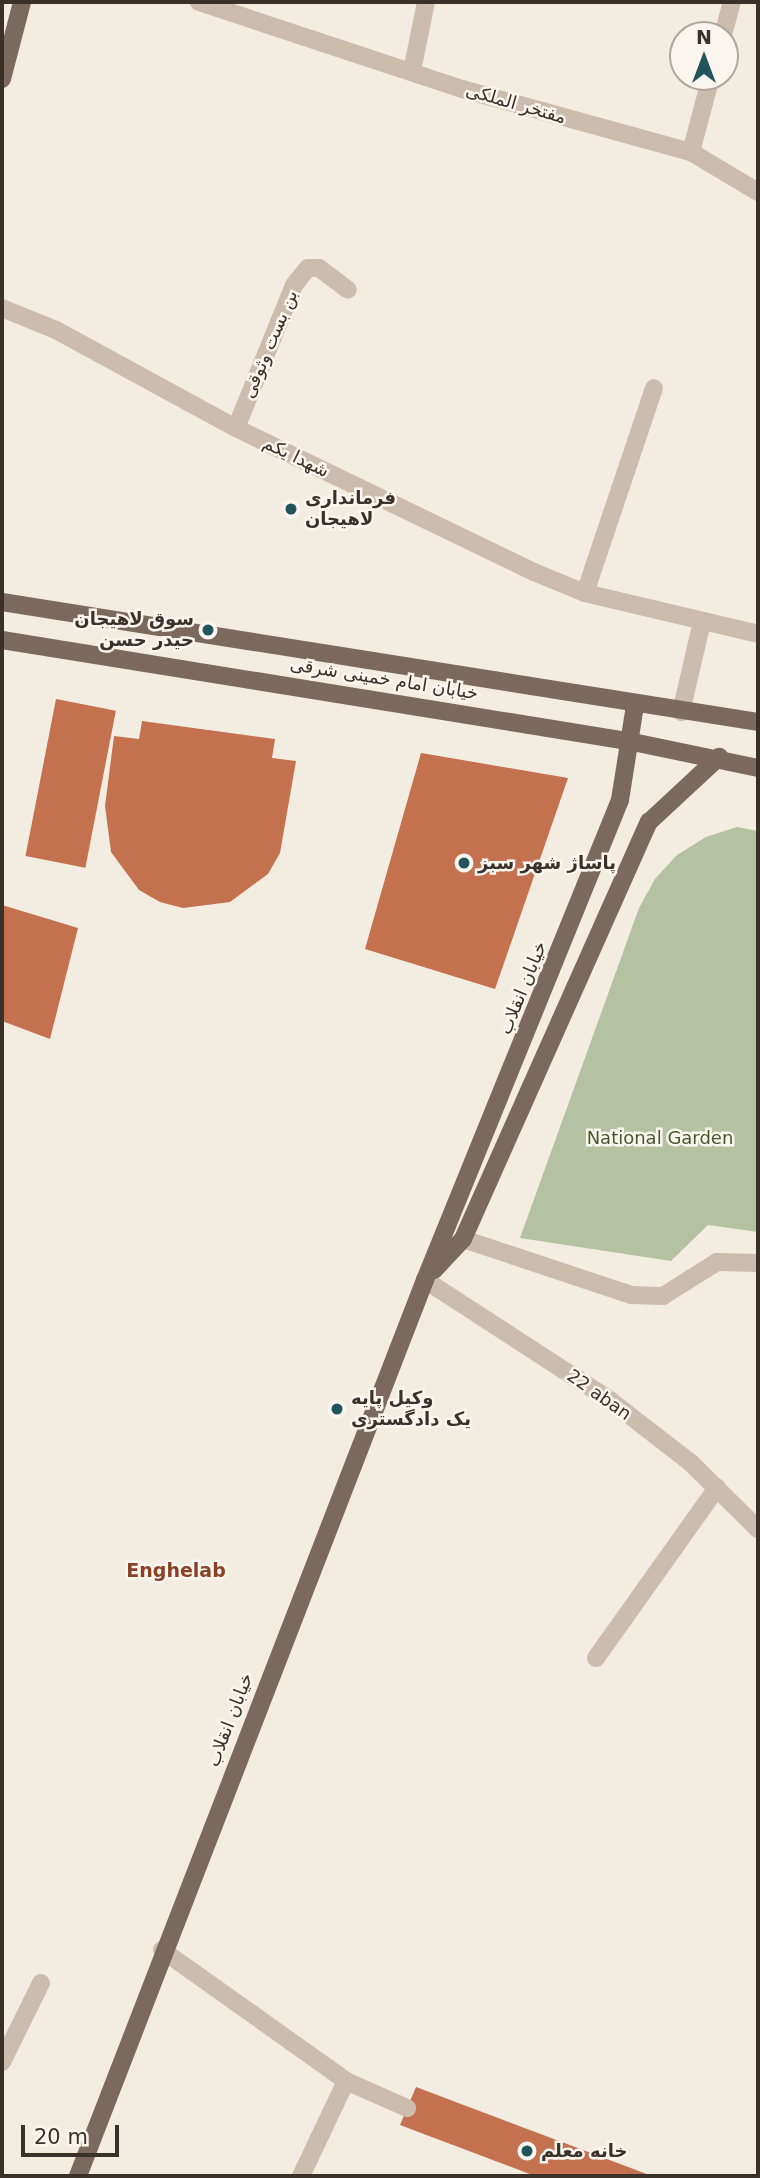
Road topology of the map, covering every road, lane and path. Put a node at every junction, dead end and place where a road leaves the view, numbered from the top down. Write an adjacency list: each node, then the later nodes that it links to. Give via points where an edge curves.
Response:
1 (22, 2): 7 (main road)
2 (199, 2): 6 (street, مفتخر الملکی)
3 (426, 2): 6 (street)
4 (732, 2): 5 (street)
5 (727, 21)
6 (412, 71): 9 (street, مفتخر الملکی)
7 (2, 79)
8 (707, 91): 9 (street)
9 (691, 152): 10 (street, مفتخر الملکی)
10 (758, 192)
11 (348, 290): 14 (street, بن بست وثوقی, via 319,268 309,268 294,285)
12 (2, 308): 14 (street, شهدا یکم, via 56,330)
13 (654, 388): 15 (street)
14 (236, 428): 15 (street, شهدا یکم)
15 (585, 593): 17 (street, شهدا یکم)
16 (2, 602): 20 (main road, خیابان امام خمینی شرقی)
17 (702, 622): 18 (street, شهدا یکم); 21 (street)
18 (758, 634)
19 (2, 640): 23 (main road, خیابان امام خمینی شرقی)
20 (635, 705): 21 (main road, خیابان امام خمینی شرقی); 23 (main road, خیابان انقلاب)
21 (681, 712): 22 (main road, خیابان امام خمینی شرقی)
22 (758, 722)
23 (628, 741): 24 (main road, خیابان امام خمینی شرقی); 28 (main road, خیابان انقلاب, via 620,800)
24 (719, 757): 25 (main road, خیابان امام خمینی شرقی); 26 (main road, خیابان انقلاب, via 649,822)
25 (758, 768)
26 (463, 1239): 27 (street, via 631,1295 663,1296 717,1262); 28 (main road, خیابان انقلاب)
27 (758, 1263)
28 (425, 1280): 29 (street, 22 aban, via 611,1401); 32 (main road, خیابان انقلاب)
29 (717, 1488): 30 (street, 22 aban); 31 (street)
30 (758, 1529)
31 (596, 1658)
32 (162, 1950): 35 (street); 37 (main road, خیابان انقلاب)
33 (41, 1983): 34 (street)
34 (2, 2062)
35 (346, 2081): 36 (street); 38 (street)
36 (407, 2108)
37 (78, 2176)
38 (301, 2176)

